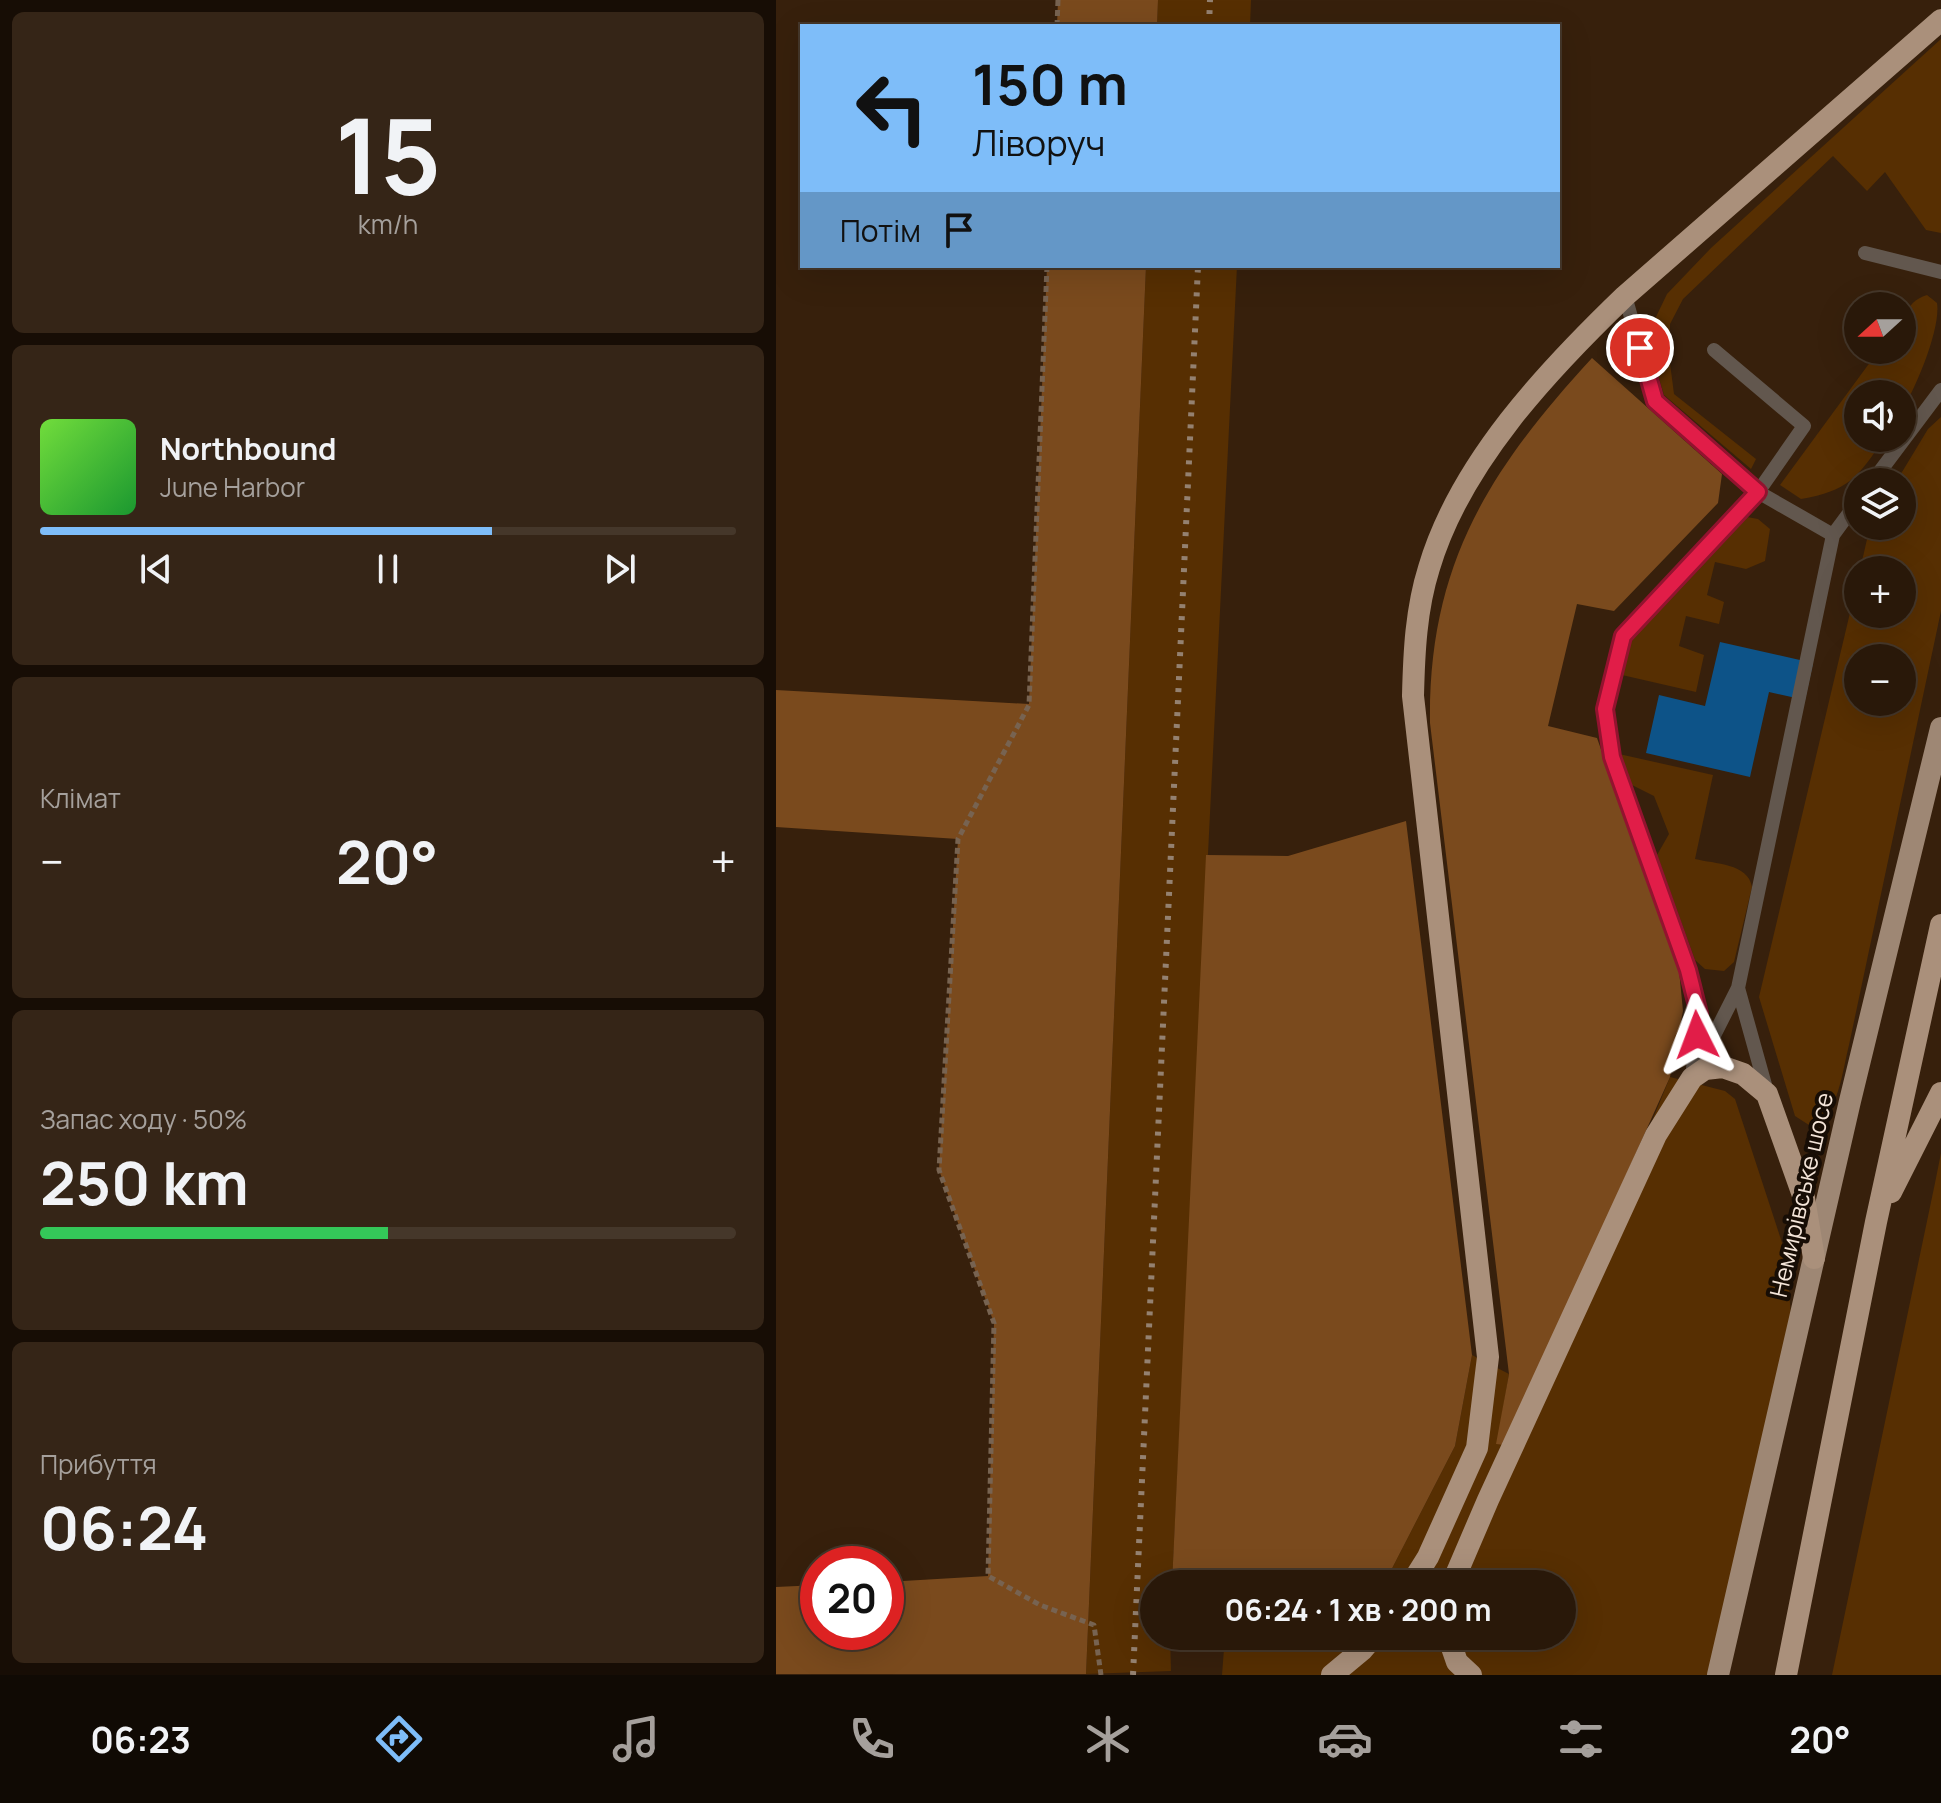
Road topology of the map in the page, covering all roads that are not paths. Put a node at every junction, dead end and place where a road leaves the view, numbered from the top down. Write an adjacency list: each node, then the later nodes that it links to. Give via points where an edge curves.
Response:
1 (1941, 20): 4 (highway)
2 (1865, 253): 3 (lane)
3 (1941, 272)
4 (1625, 296): 8 (lane, via 1655,401); 19 (highway, via 1532,393 1481,463 1445,528 1419,607 1415,723 1488,1357 1477,1448)
5 (1714, 350): 8 (lane, via 1804,426)
6 (1941, 390): 7 (lane)
7 (1882, 468)
8 (1758, 492): 10 (lane); 14 (lane, via 1623,636 1605,709 1612,757 1699,1014)
9 (1844, 520): 10 (lane)
10 (1833, 535): 13 (lane)
11 (1941, 728): 18 (main road, Немирівське шосе)
12 (1941, 925): 17 (highway)
13 (1738, 988): 14 (lane); 16 (lane)
14 (1692, 1078): 16 (highway, via 1705,1069 1723,1067 1743,1074); 20 (highway, via 1656,1135)
15 (1941, 1093): 17 (highway)
16 (1767, 1094): 18 (highway, via 1804,1198)
17 (1876, 1222): 26 (highway)
18 (1814, 1258): 25 (main road, Немирівське шосе)
19 (1420, 1570)
20 (1458, 1570)
21 (1362, 1650): 23 (highway)
22 (1453, 1650): 24 (highway)
23 (1332, 1675)
24 (1471, 1675)
25 (1718, 1675)
26 (1786, 1675)

